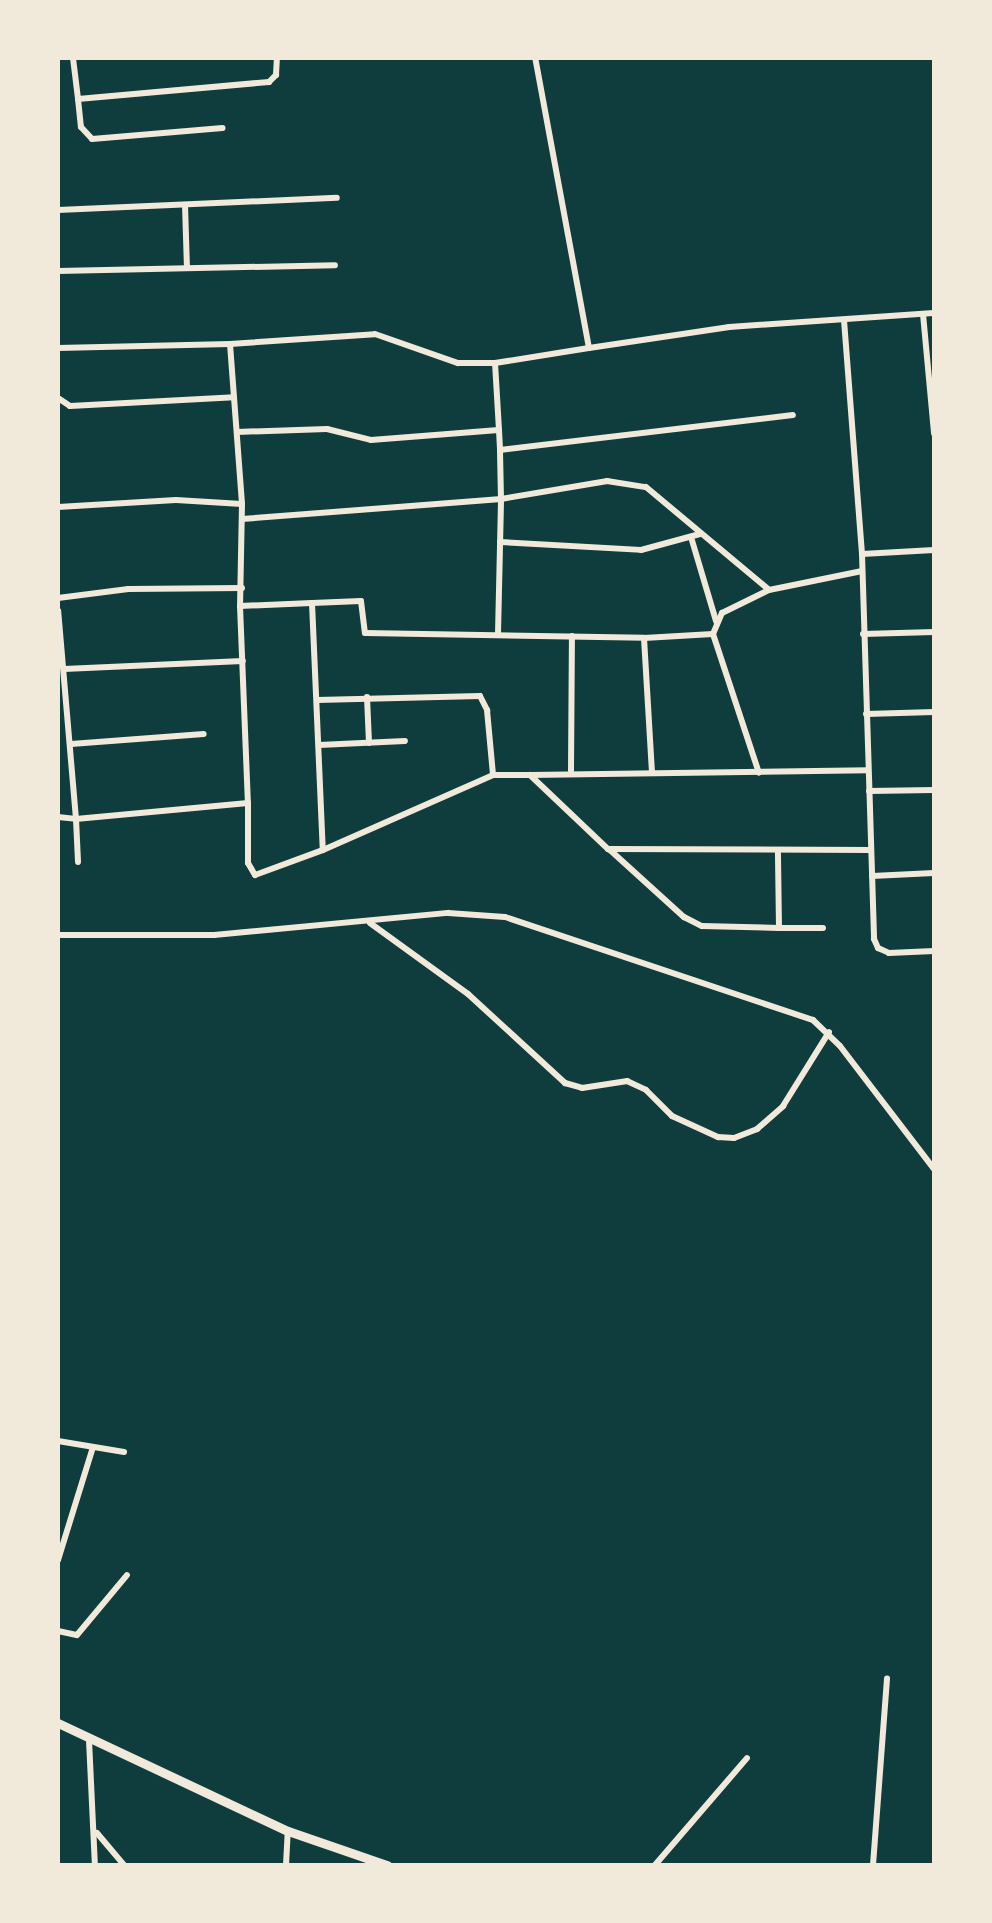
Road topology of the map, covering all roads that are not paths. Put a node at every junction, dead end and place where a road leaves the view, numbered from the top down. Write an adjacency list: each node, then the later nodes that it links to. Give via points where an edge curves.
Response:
1 (73, 58): 4 (street)
2 (277, 58): 4 (street, via 276,75 269,82)
3 (535, 58): 17 (street)
4 (78, 99): 5 (street, via 81,127 92,139)
5 (223, 128)
6 (337, 198): 7 (street)
7 (185, 205): 8 (street); 10 (street)
8 (58, 210)
9 (335, 265): 10 (street)
10 (187, 268): 11 (street)
11 (58, 271)
12 (934, 313): 13 (street)
13 (923, 314): 14 (street); 24 (street)
14 (844, 320): 17 (street, via 729,327); 34 (street)
15 (230, 344): 16 (street); 18 (street, via 375,334 432,357); 19 (street)
16 (58, 348)
17 (589, 348): 18 (street)
18 (495, 363): 22 (street)
19 (234, 397): 20 (street, via 70,406); 23 (street)
20 (58, 398)
21 (793, 415): 25 (street)
22 (499, 430): 23 (street, via 371,440 327,429); 25 (street)
23 (237, 432): 27 (street)
24 (934, 433)
25 (500, 450): 26 (street)
26 (501, 499): 29 (street); 30 (street, via 621,480 646,487); 32 (street)
27 (242, 504): 28 (street, via 176,500); 29 (street)
28 (58, 507)
29 (242, 519): 36 (street)
30 (700, 534): 31 (street); 37 (street)
31 (691, 537): 32 (street, via 621,551); 42 (street)
32 (500, 542): 44 (street)
33 (934, 550): 34 (street)
34 (862, 554): 35 (street)
35 (862, 571): 37 (street); 46 (street)
36 (242, 588): 38 (street, via 128,589); 40 (street)
37 (769, 590): 42 (street, via 732,606)
38 (58, 598)
39 (312, 603): 40 (street); 44 (street, via 361,601 365,633); 52 (street)
40 (240, 606): 49 (street)
41 (58, 611): 50 (street)
42 (716, 621): 45 (street)
43 (934, 632): 46 (street)
44 (498, 634): 47 (street)
45 (713, 634): 48 (street); 63 (street)
46 (863, 634): 54 (street)
47 (572, 636): 48 (street); 61 (street)
48 (644, 638): 62 (street)
49 (243, 661): 50 (street); 68 (street)
50 (62, 675): 58 (street)
51 (367, 697): 52 (street); 57 (street); 64 (street, via 480,696 487,710)
52 (317, 700): 59 (street)
53 (934, 712): 54 (street)
54 (866, 714): 60 (street)
55 (204, 734): 58 (street)
56 (405, 741): 57 (street)
57 (369, 743): 59 (street)
58 (71, 744): 70 (street)
59 (319, 745): 72 (street)
60 (868, 770): 63 (street); 67 (street)
61 (571, 771): 62 (street); 65 (street)
62 (652, 771): 63 (street)
63 (759, 773)
64 (493, 775): 65 (street); 72 (street)
65 (530, 775): 71 (street)
66 (934, 790): 67 (street)
67 (869, 791): 73 (street)
68 (248, 803): 70 (street); 72 (street, via 248,863 255,875)
69 (58, 817): 70 (street)
70 (76, 819): 75 (street)
71 (608, 849): 74 (street); 79 (street, via 693,924)
72 (323, 850)
73 (871, 850): 74 (street); 77 (street)
74 (778, 853): 79 (street)
75 (78, 862)
76 (934, 873): 77 (street)
77 (872, 876): 82 (street, via 878,948)
78 (370, 923): 81 (street, via 214,935); 83 (street, via 448,913 505,917 789,1010); 83 (street, via 468,994 565,1083 582,1088 627,1081 646,1090 672,1116 718,1137 734,1138 757,1129 783,1106)
79 (779, 928): 80 (street)
80 (823, 928)
81 (58, 935)
82 (934, 951)
83 (829, 1032): 84 (street)
84 (934, 1169)
85 (58, 1441): 86 (street)
86 (93, 1447): 87 (street); 88 (street)
87 (124, 1452)
88 (58, 1560)
89 (127, 1575): 90 (street, via 77,1635)
90 (58, 1631)
91 (887, 1679): 102 (street)
92 (58, 1723): 93 (main road)
93 (89, 1740): 95 (main road); 96 (street)
94 (747, 1758): 101 (street)
95 (288, 1831): 99 (street); 100 (main road)
96 (97, 1833): 97 (street); 98 (street)
97 (95, 1865)
98 (124, 1865)
99 (286, 1865)
100 (387, 1865)
101 (655, 1865)
102 (873, 1865)

